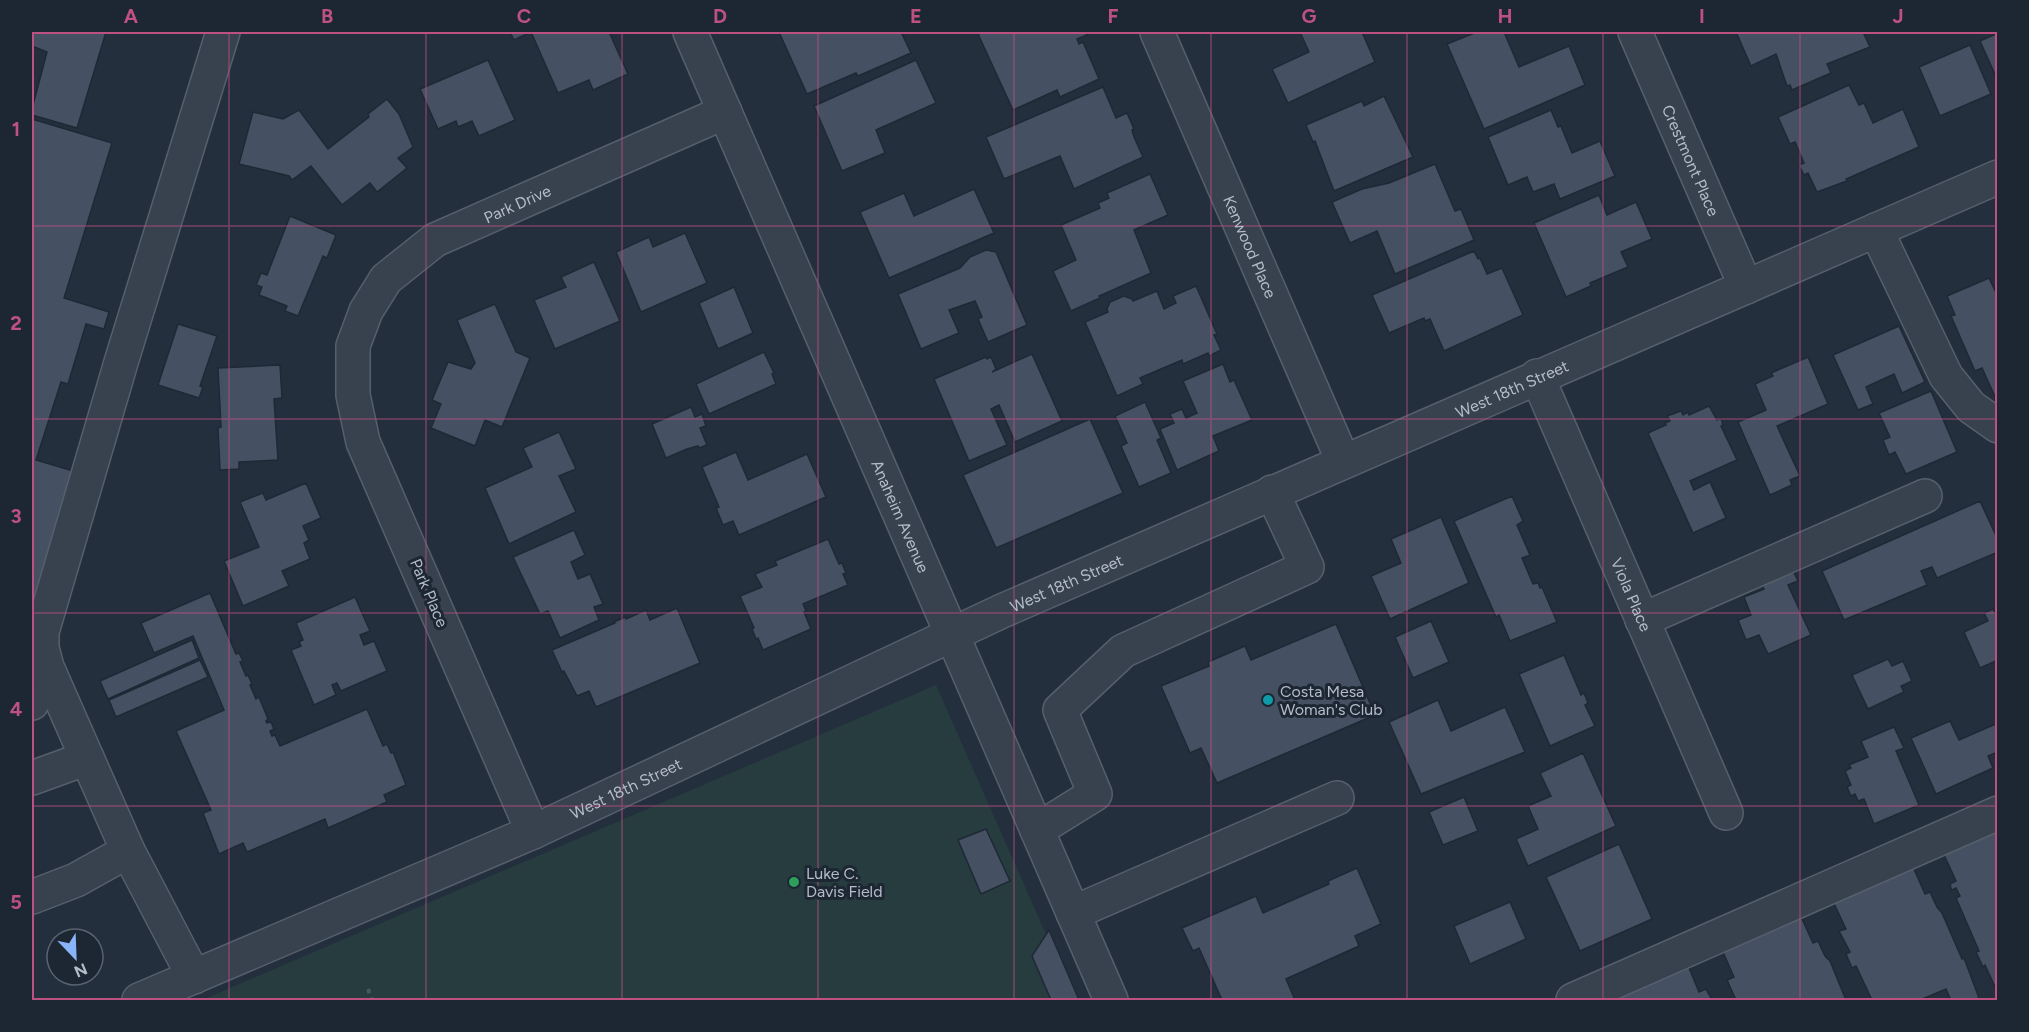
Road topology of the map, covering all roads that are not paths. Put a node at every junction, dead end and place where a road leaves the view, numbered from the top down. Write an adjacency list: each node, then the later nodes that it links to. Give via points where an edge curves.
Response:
1 (223, 32): 17 (street, via 44,621 42,648)
2 (690, 32): 5 (street, Anaheim Avenue)
3 (1157, 32): 12 (street, Kenwood Place)
4 (1635, 32): 8 (street, Crestmont Place)
5 (725, 112): 9 (street, Park Drive, via 435,240 386,279 366,311); 16 (street, Anaheim Avenue)
6 (1998, 177): 7 (street, West 18th Street)
7 (1876, 230): 8 (street, West 18th Street); 11 (street, via 1947,376 1971,406)
8 (1746, 287): 10 (street, West 18th Street)
9 (353, 346): 25 (street, Park Place, via 353,395 363,441)
10 (1537, 376): 12 (street, West 18th Street); 15 (street, Viola Place)
11 (1998, 426)
12 (1343, 461): 13 (street, West 18th Street)
13 (1272, 492): 16 (street, West 18th Street); 24 (street, via 1307,567 1123,651 1060,710 1095,794)
14 (1925, 496): 15 (street)
15 (1642, 620): 22 (street, Viola Place)
16 (952, 634): 24 (street, Anaheim Avenue); 25 (street, West 18th Street)
17 (50, 674): 18 (street); 19 (street)
18 (32, 703)
19 (87, 758): 20 (street); 26 (street)
20 (32, 778)
21 (1337, 798): 28 (street)
22 (1726, 813)
23 (1998, 813): 32 (street)
24 (1037, 830): 28 (street, Anaheim Avenue)
25 (533, 832): 29 (street, West 18th Street)
26 (128, 852): 27 (street, via 76,880); 29 (street)
27 (32, 897)
28 (1073, 913): 31 (street, Anaheim Avenue)
29 (194, 977): 30 (street, West 18th Street)
30 (139, 1000)
31 (1111, 1000)
32 (1573, 1000)

